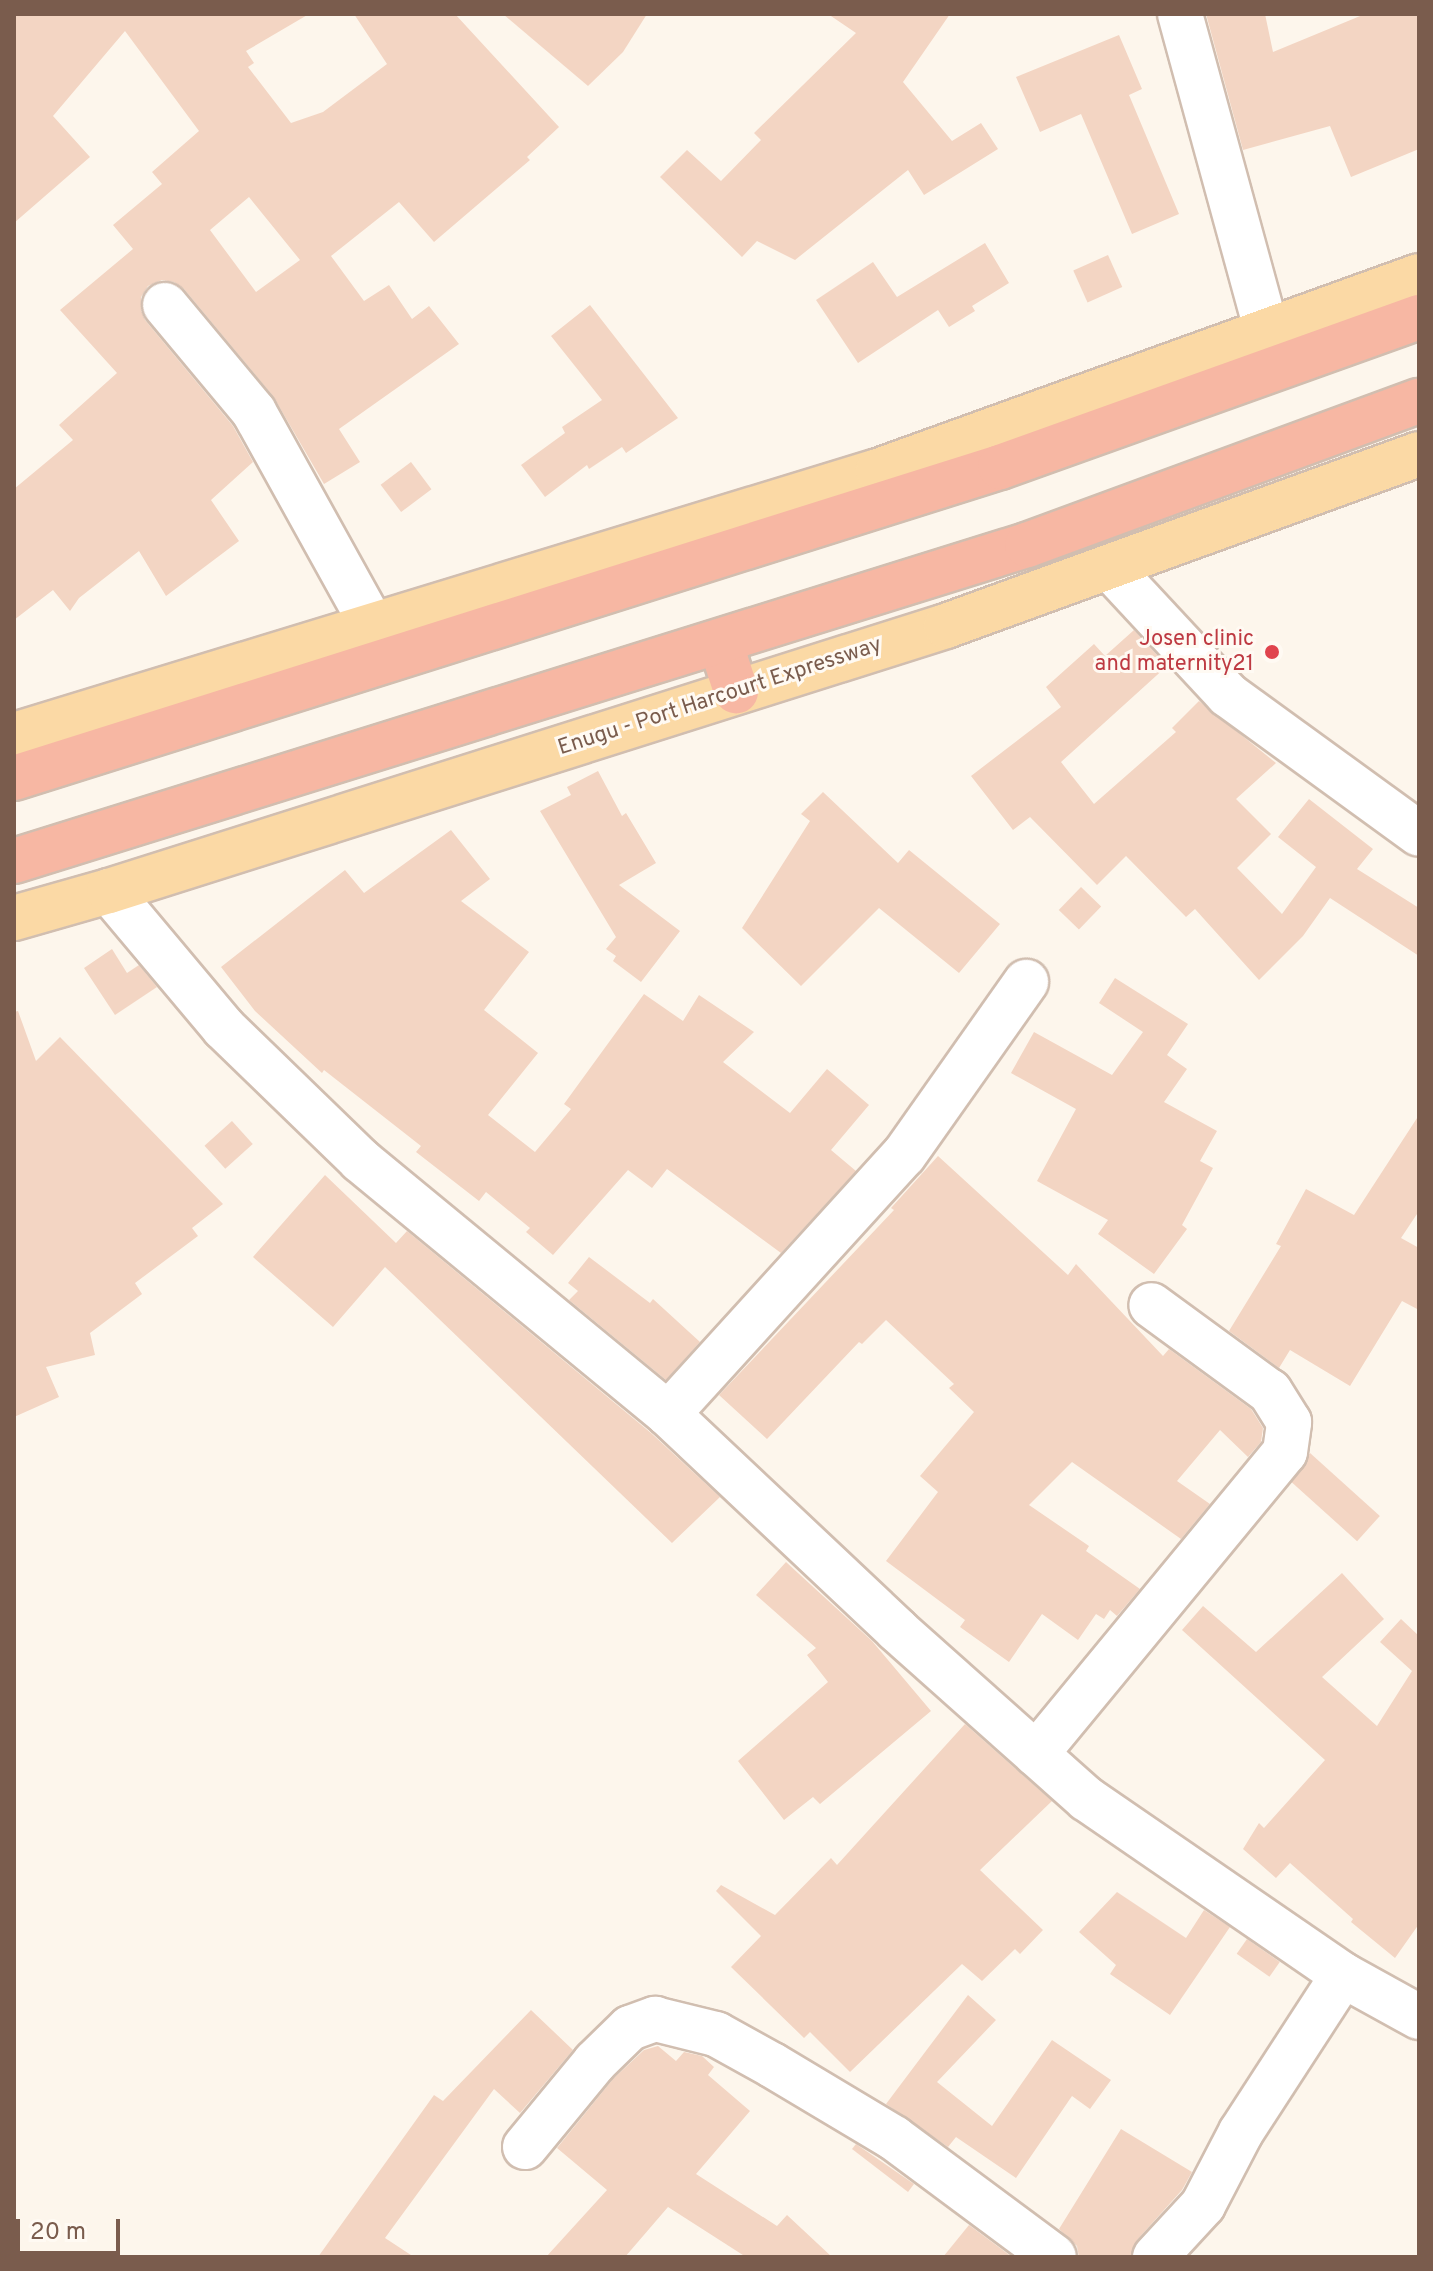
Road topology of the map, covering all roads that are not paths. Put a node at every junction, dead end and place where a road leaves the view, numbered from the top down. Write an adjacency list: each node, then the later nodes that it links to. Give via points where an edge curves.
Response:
1 (1180, 14): 5 (street)
2 (1419, 276): 5 (main road)
3 (165, 305): 9 (street, via 254,412)
4 (1419, 317): 13 (highway, via 1000,467)
5 (1267, 333): 9 (main road, via 878,471)
6 (1419, 401): 10 (highway, via 1027,545)
7 (1419, 454): 8 (main road, Enugu - Port Harcourt Expressway)
8 (1110, 568): 11 (main road, Enugu - Port Harcourt Expressway); 14 (street, via 1228,695)
9 (371, 623): 12 (main road)
10 (720, 642): 11 (highway); 15 (highway)
11 (736, 691): 16 (main road, Enugu - Port Harcourt Expressway)
12 (14, 735)
13 (14, 778)
14 (1419, 834)
15 (14, 861)
16 (109, 891): 17 (main road, Enugu - Port Harcourt Expressway); 20 (street, via 224,1028 360,1160)
17 (14, 918)
18 (1026, 982): 20 (street, via 904,1155)
19 (1151, 1305): 21 (street, via 1270,1392 1289,1422 1285,1452)
20 (668, 1414): 21 (street)
21 (1036, 1754): 22 (street, via 1087,1799)
22 (1343, 1975): 23 (street); 26 (street, via 1241,2132 1203,2205)
23 (1419, 2017)
24 (525, 2147): 25 (street, via 595,2062 630,2028 655,2019 716,2034 894,2138)
25 (1054, 2257)
26 (1155, 2257)

